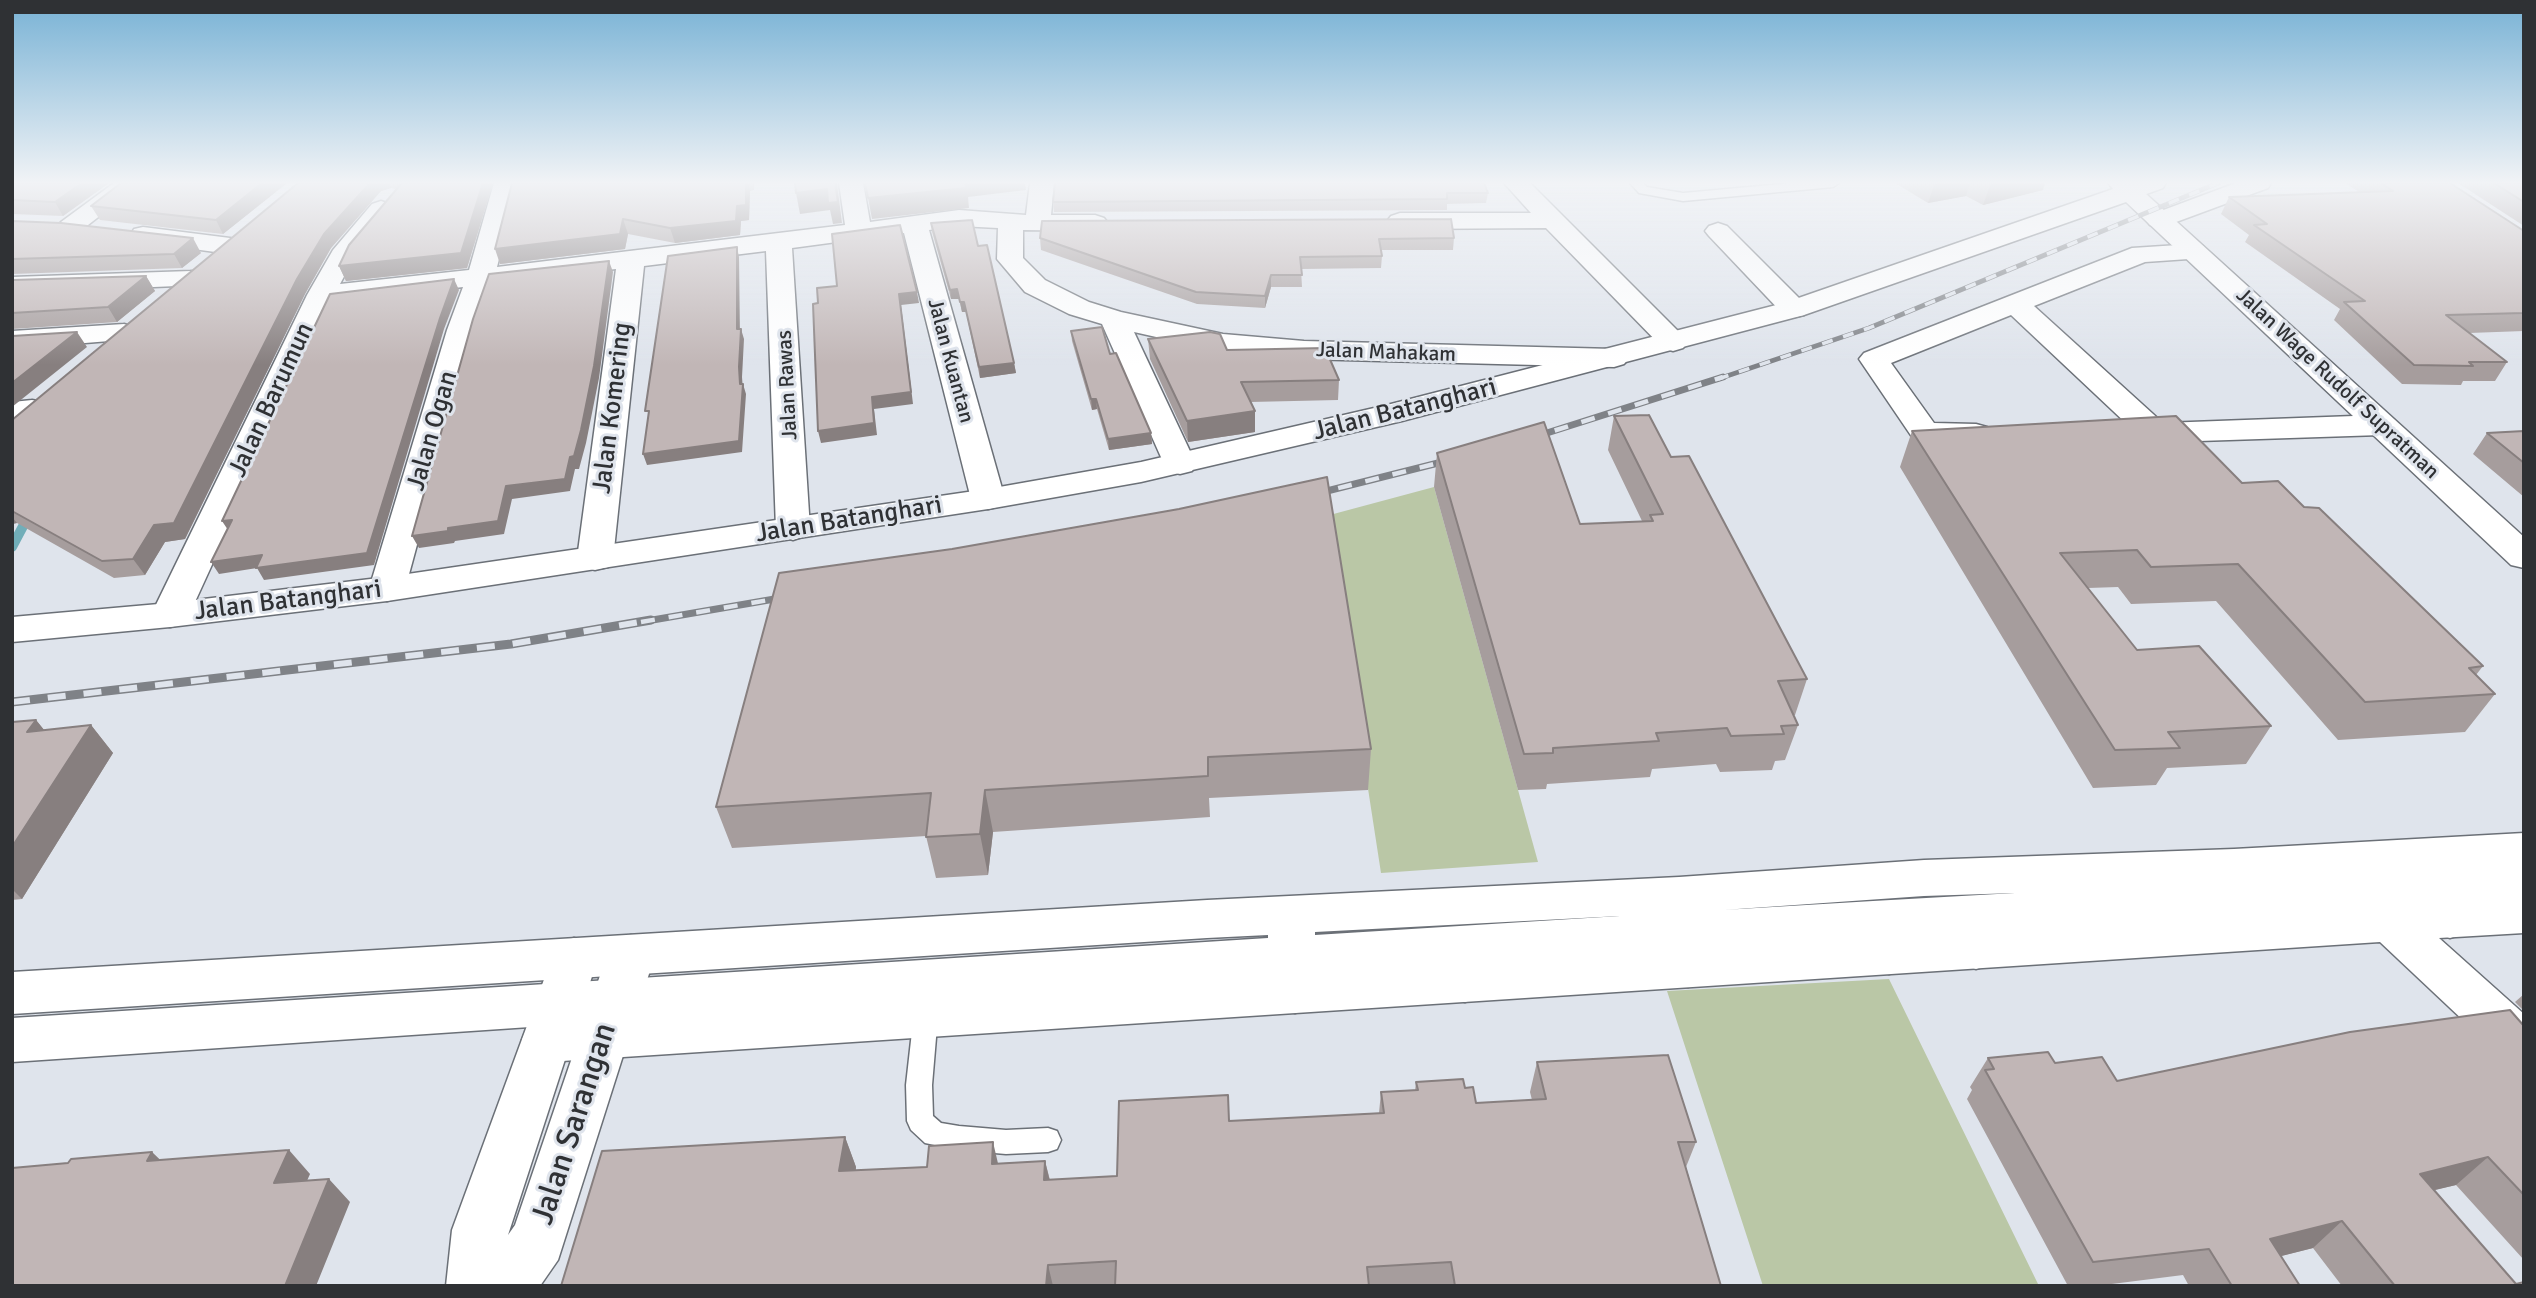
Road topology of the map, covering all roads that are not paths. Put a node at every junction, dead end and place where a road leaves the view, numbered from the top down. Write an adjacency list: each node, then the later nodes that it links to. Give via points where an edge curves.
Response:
1 (233, 244): 15 (street)
2 (353, 244): 17 (street, Jalan Barumun)
3 (490, 244): 14 (street, Jalan Ogan)
4 (764, 244): 13 (street)
5 (779, 244): 32 (street, Jalan Rawas)
6 (920, 244): 31 (street, Jalan Kuantan)
7 (1009, 244): 20 (street, Jalan Mahakam, via 1010,259 1035,286 1079,309)
8 (1577, 244): 23 (street)
9 (1730, 244): 19 (street)
10 (1975, 244): 19 (street)
11 (2185, 244): 12 (street, Jalan Wage Rudolf Supratman)
12 (2194, 252): 18 (street, via 2141,254); 26 (street, Jalan Wage Rudolf Supratman)
13 (631, 258): 14 (street); 34 (street, Jalan Komering)
14 (481, 275): 17 (street); 35 (street, Jalan Ogan)
15 (191, 279): 16 (street); 21 (street)
16 (12, 285)
17 (321, 295): 36 (street, Jalan Barumun)
18 (2014, 303): 27 (street); 29 (street, via 1874,359 1927,433)
19 (1794, 309): 23 (street)
20 (1114, 319): 24 (street, Jalan Mahakam, via 1223,343 1304,350); 30 (street)
21 (140, 320): 22 (street); 25 (street)
22 (12, 340)
23 (1673, 342): 24 (street, Jalan Batanghari)
24 (1614, 358): 30 (street, Jalan Batanghari)
25 (94, 359)
26 (2381, 425): 27 (street); 33 (street, Jalan Wage Rudolf Supratman)
27 (2155, 432): 28 (street)
28 (2113, 433)
29 (2003, 434)
30 (1180, 464): 31 (street, Jalan Batanghari)
31 (988, 499): 32 (street, Jalan Batanghari)
32 (793, 528): 34 (street, Jalan Batanghari)
33 (2524, 557)
34 (595, 559): 35 (street, Jalan Batanghari)
35 (387, 589): 36 (street, Jalan Batanghari)
36 (170, 615): 37 (street, Jalan Batanghari)
37 (12, 630)
38 (2524, 850): 43 (street, via 1924,878 1679,895)
39 (2524, 880): 40 (street)
40 (2436, 902): 41 (street); 42 (street)
41 (2374, 906): 43 (street, via 1461,963); 49 (street)
42 (2524, 914)
43 (1292, 954): 45 (street); 47 (street)
44 (12, 993): 46 (street)
45 (617, 998): 46 (street); 47 (street); 52 (street, Jalan Sarangan, via 538,1240)
46 (560, 1001): 48 (street); 51 (street, Jalan Sarangan, via 480,1230)
47 (926, 1014): 50 (lane, via 920,1121 934,1134 959,1138)
48 (12, 1041)
49 (2524, 1050)
50 (1048, 1140)
51 (475, 1286)
52 (506, 1286)

